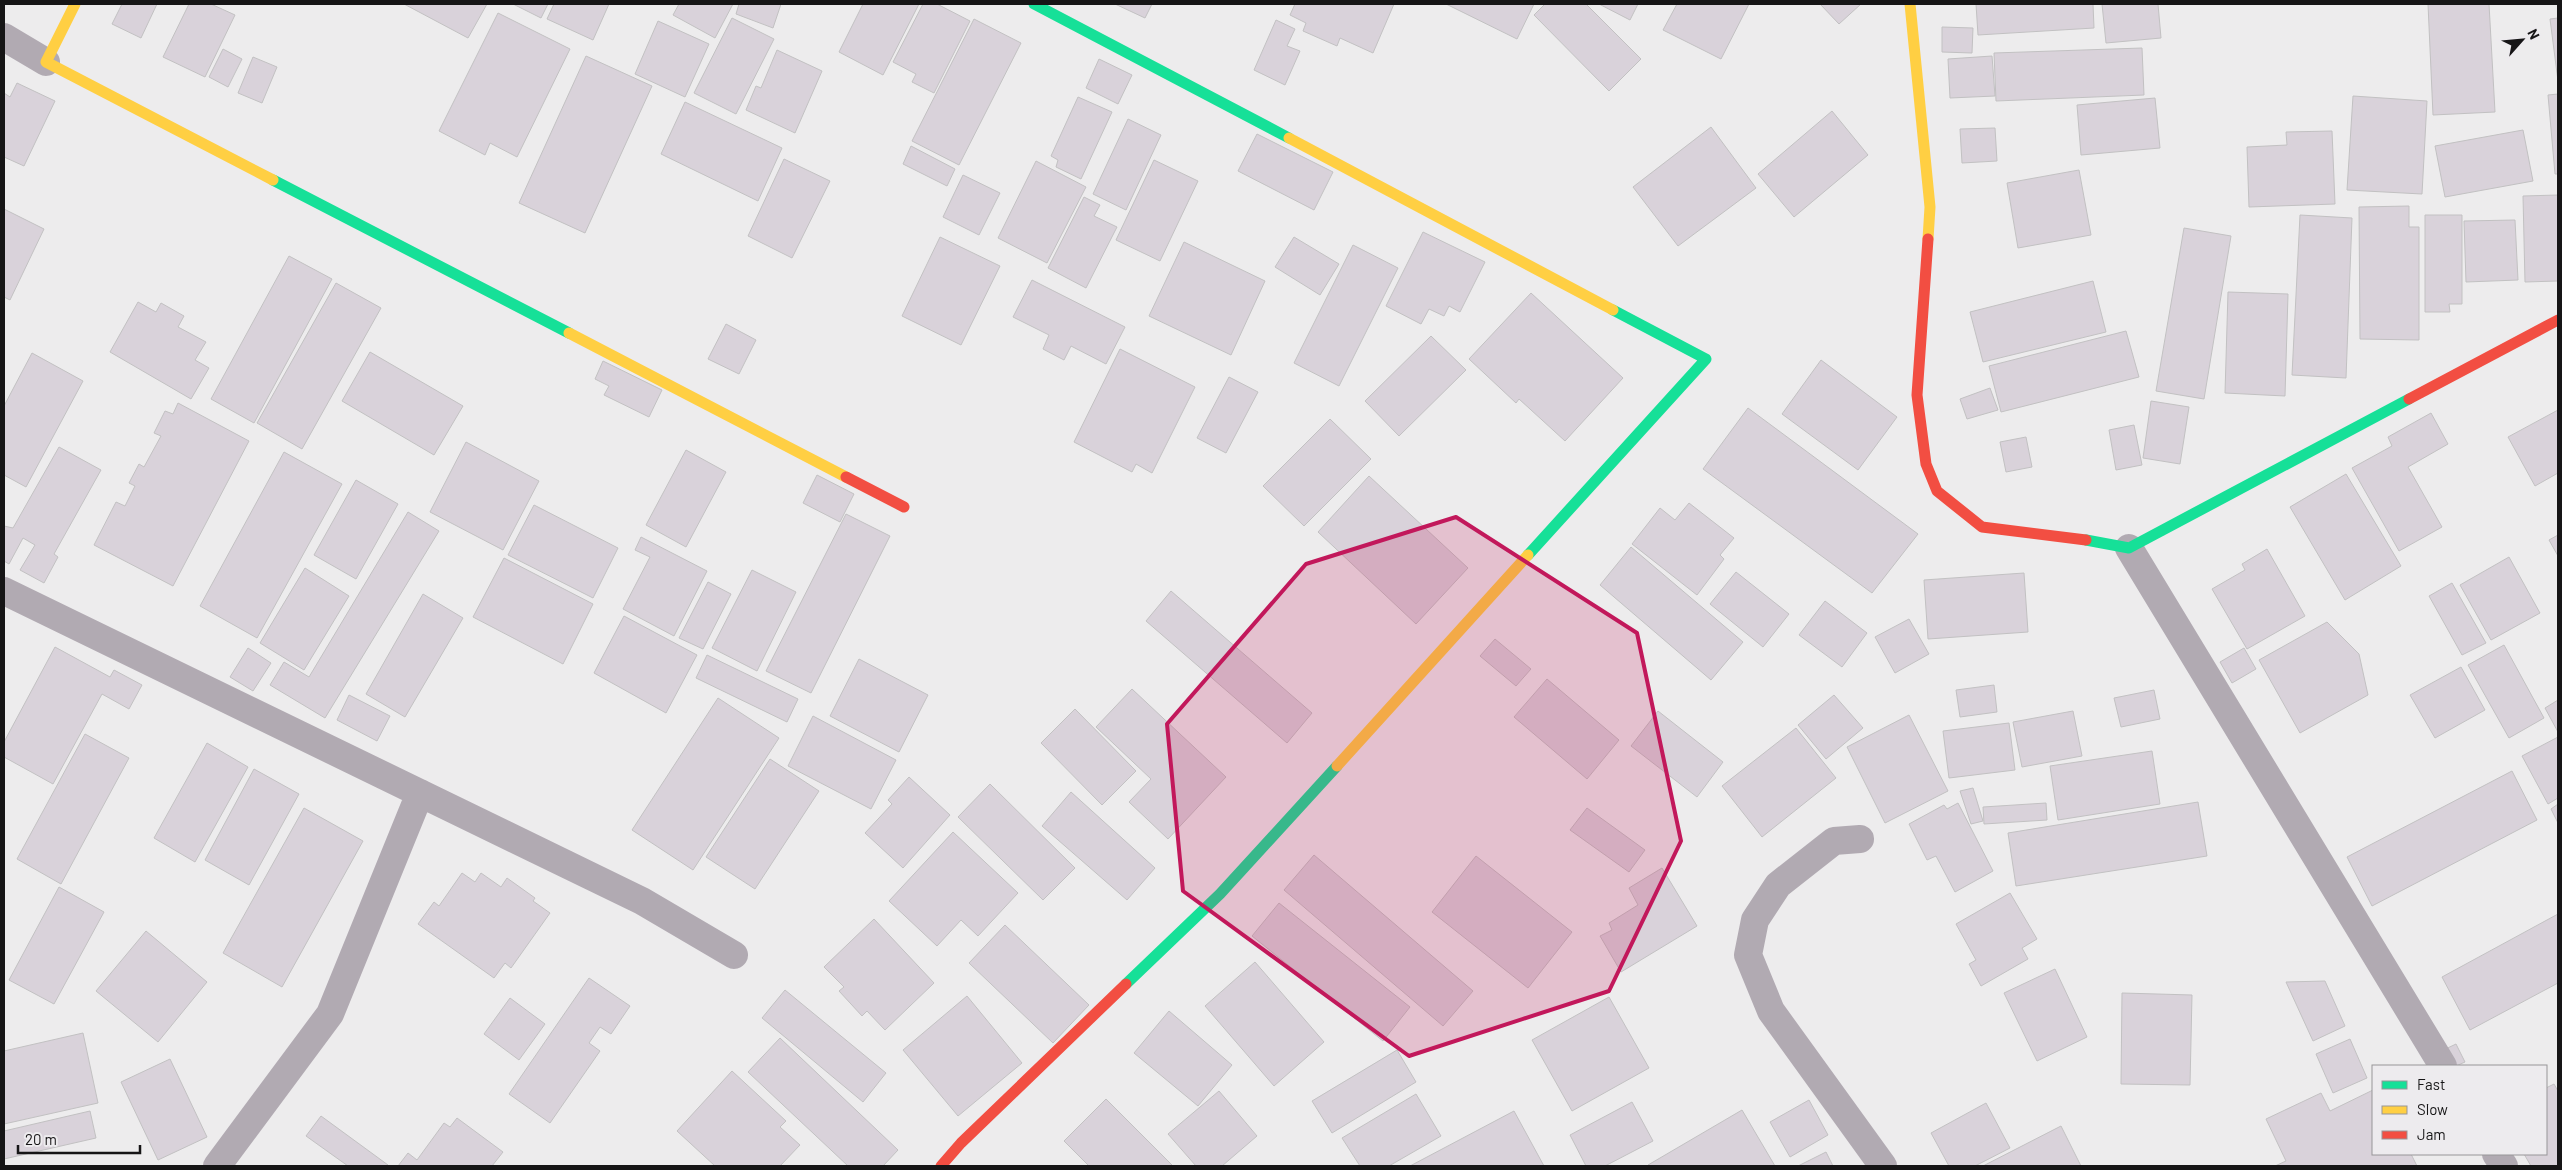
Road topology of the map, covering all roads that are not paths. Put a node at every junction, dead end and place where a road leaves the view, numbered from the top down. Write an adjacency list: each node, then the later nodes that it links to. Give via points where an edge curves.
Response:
1 (75, 4): 5 (street)
2 (1034, 4): 16 (street, via 1706,359 1220,894 961,1143)
3 (1910, 4): 8 (street, via 1930,207 1917,395 1929,473 1937,491 1982,527)
4 (4, 37): 5 (street)
5 (46, 62): 7 (street)
6 (2558, 320): 8 (street)
7 (904, 506)
8 (2129, 548): 13 (street)
9 (4, 591): 10 (street)
10 (420, 793): 12 (street, via 642,901); 15 (street, via 330,1014)
11 (1860, 839): 17 (street, via 1834,841 1778,885 1754,920 1748,955 1771,1011)
12 (734, 955)
13 (2442, 1065)
14 (2497, 1155): 18 (street)
15 (217, 1166)
16 (941, 1166)
17 (1883, 1166)
18 (2504, 1166)

